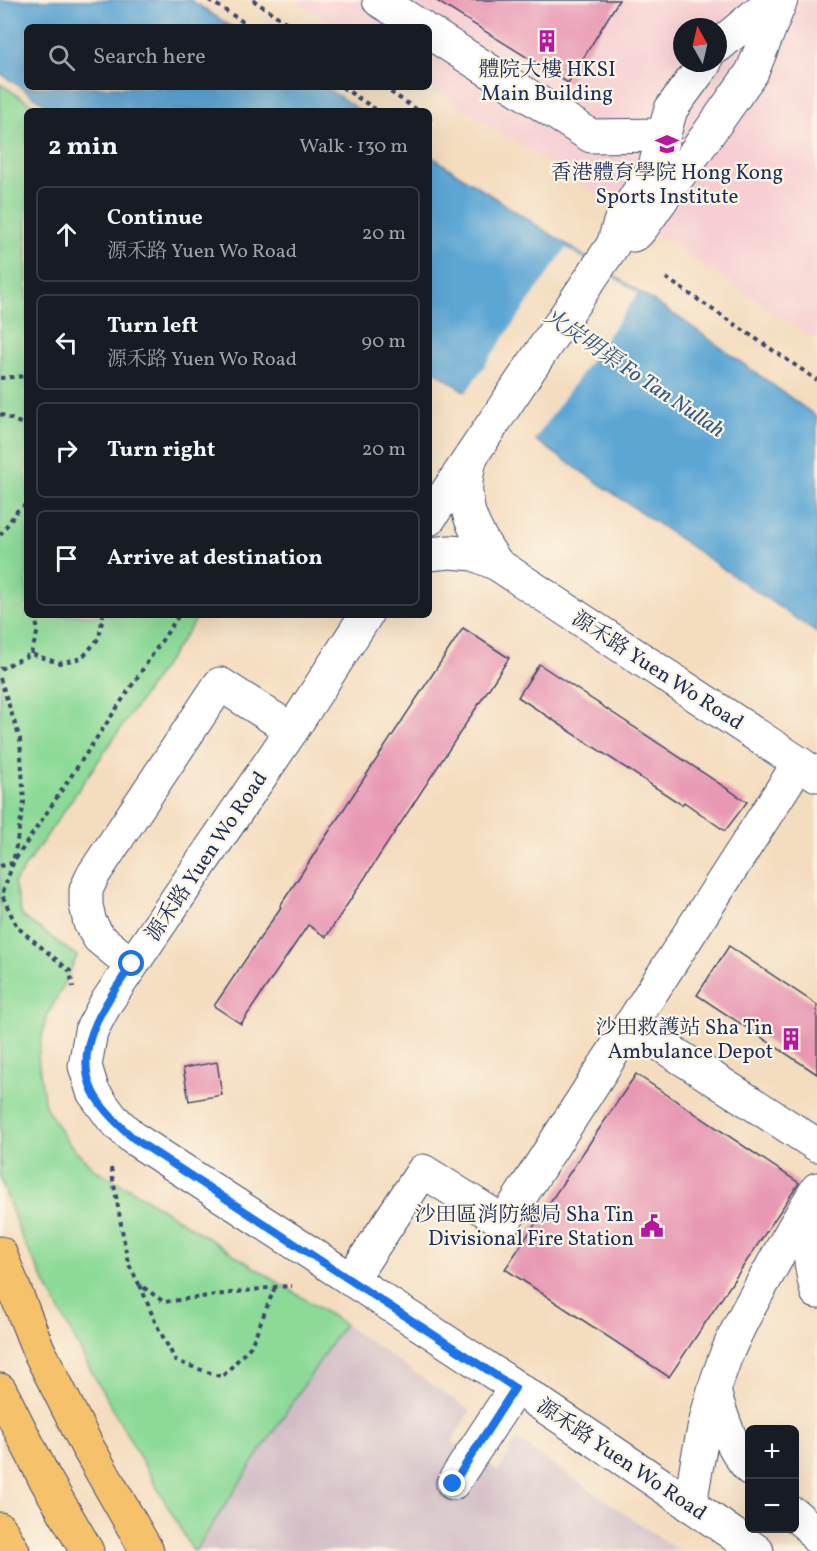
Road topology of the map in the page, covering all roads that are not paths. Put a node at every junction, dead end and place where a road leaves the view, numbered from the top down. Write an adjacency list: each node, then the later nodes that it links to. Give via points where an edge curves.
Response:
1 (379, 0): 4 (street)
2 (773, 0): 6 (street)
3 (781, 0): 9 (street, via 752,72 643,226)
4 (416, 24)
5 (432, 34): 8 (street, via 591,136)
6 (727, 38)
7 (698, 72): 8 (street, via 671,109)
8 (664, 135): 9 (street, via 655,166 620,222)
9 (613, 245): 10 (street)
10 (472, 452): 11 (street); 13 (street, via 465,490 470,516)
11 (432, 514)
12 (432, 554): 13 (street, 源禾路 Yuen Wo Road, via 474,554)
13 (497, 564): 16 (street, 源禾路 Yuen Wo Road)
14 (364, 618): 15 (street, 源禾路 Yuen Wo Road)
15 (292, 730): 17 (street, 源禾路 Yuen Wo Road); 17 (street, via 220,684 86,890 90,923 99,938)
16 (808, 769): 18 (street)
17 (132, 964): 22 (street, 源禾路 Yuen Wo Road, via 91,1031 85,1066 93,1092 133,1138)
18 (630, 1025): 19 (street); 22 (street, via 504,1222 423,1170)
19 (817, 1145)
20 (813, 1196): 23 (street, via 807,1238); 26 (street, via 747,1311)
21 (0, 1253): 35 (highway, via 38,1349)
22 (351, 1280): 24 (street, 源禾路 Yuen Wo Road)
23 (817, 1292)
24 (515, 1388): 28 (street); 29 (street, 源禾路 Yuen Wo Road)
25 (0, 1390): 34 (highway)
26 (714, 1392): 27 (street, via 728,1434); 29 (street, via 699,1448)
27 (745, 1463)
28 (453, 1484)
29 (690, 1505): 36 (street, 源禾路 Yuen Wo Road)
30 (799, 1518): 32 (street)
31 (0, 1530): 33 (highway)
32 (817, 1539)
33 (13, 1551)
34 (87, 1551)
35 (147, 1551)
36 (757, 1551)

